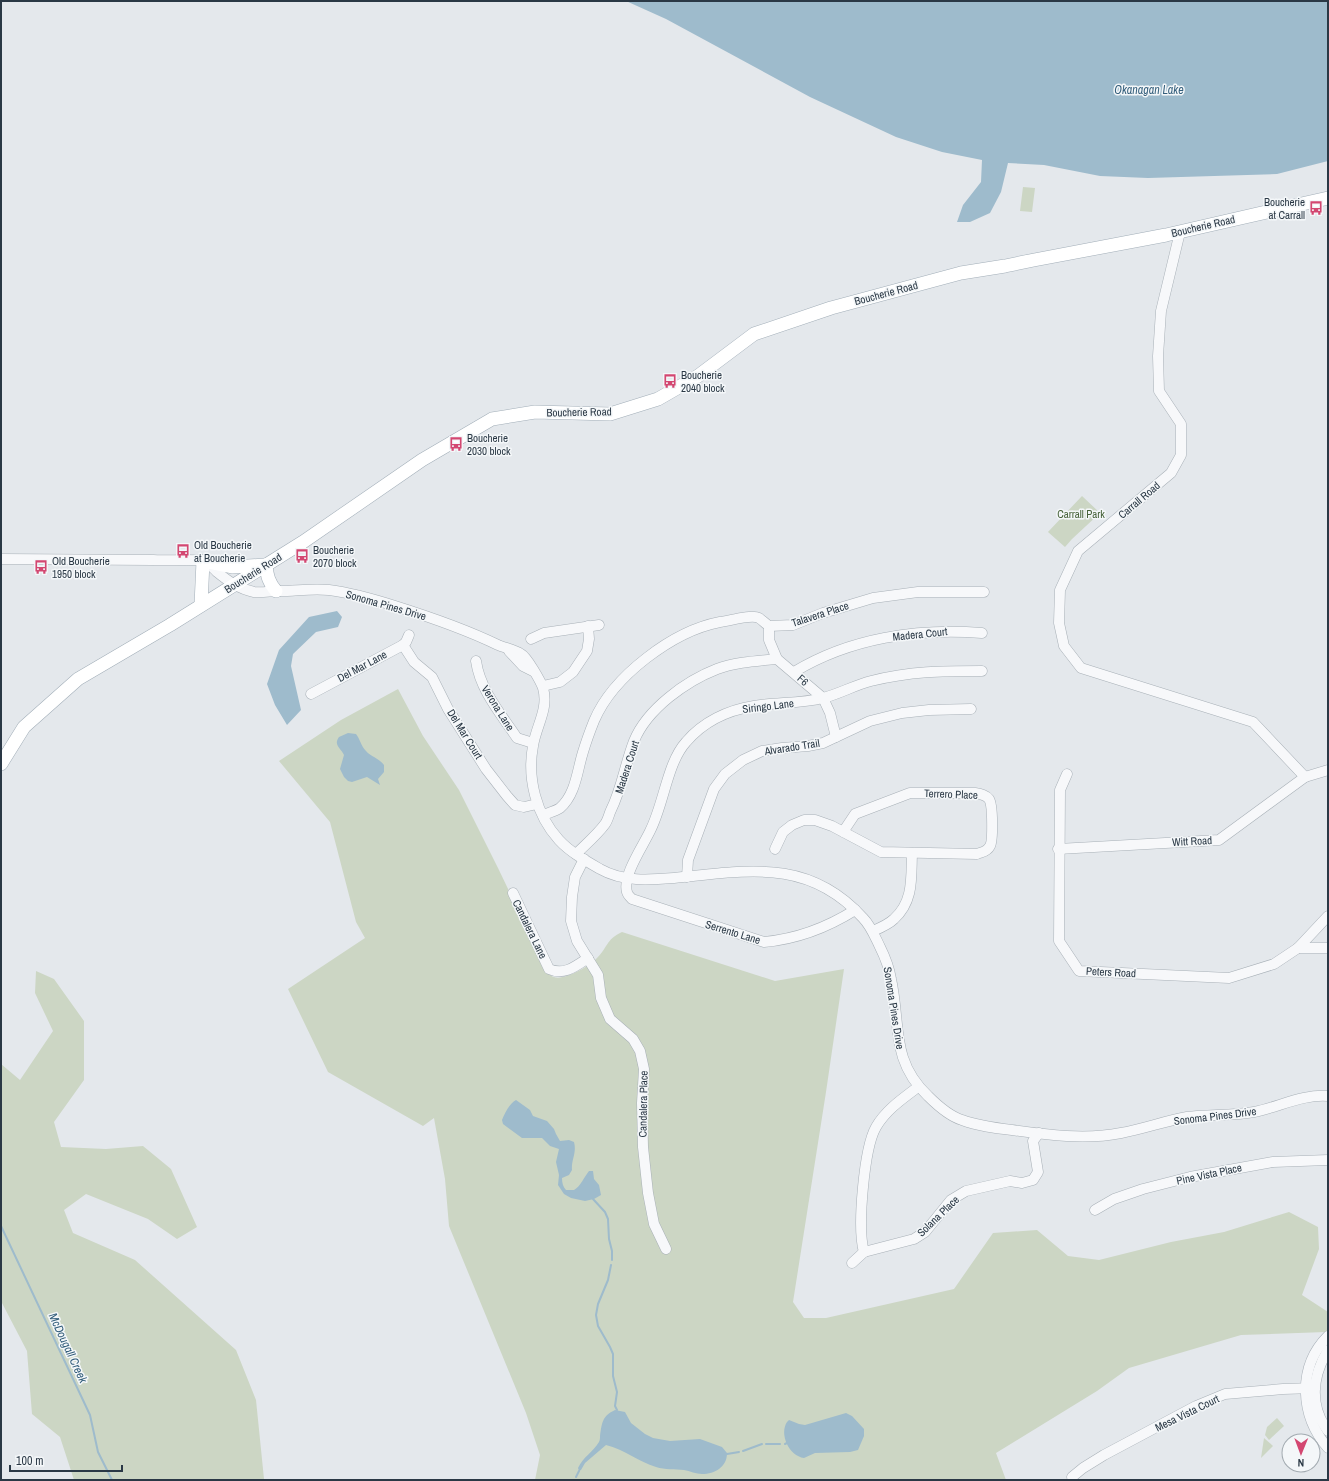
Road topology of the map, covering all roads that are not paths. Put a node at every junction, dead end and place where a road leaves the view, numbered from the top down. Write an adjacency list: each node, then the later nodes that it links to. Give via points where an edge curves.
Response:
1 (1328, 198): 2 (main road, Boucherie Road)
2 (1180, 232): 5 (main road, Boucherie Road, via 961,273 831,308 754,334 698,376 658,399 610,414 534,412 492,419 422,460); 30 (street, Carrall Road, via 1161,311 1158,356 1159,391 1182,424 1181,455 1171,473 1078,551 1060,590 1059,623 1064,646 1081,668 1253,722)
3 (1, 559): 4 (street)
4 (203, 561): 5 (main road, via 232,567); 6 (street, Sonoma Pines Drive); 9 (main road)
5 (266, 565): 6 (main road, Boucherie Road); 7 (main road, via 267,575)
6 (234, 585): 7 (street, Sonoma Pines Drive, via 255,592); 9 (main road, Boucherie Road)
7 (276, 591): 21 (street, Sonoma Pines Drive, via 316,589 354,594 419,613 509,651 519,652 531,663)
8 (984, 592): 12 (street, Talavera Place, via 918,592 873,598 793,625)
9 (201, 605): 27 (main road, Boucherie Road, via 78,679 24,727)
10 (599, 625): 11 (street)
11 (588, 626): 15 (street, via 544,633); 21 (street, via 587,652 573,672 560,682)
12 (768, 626): 17 (street, F6, via 769,640); 32 (street, Talavera Place, via 759,618 747,617 714,624 682,636 659,649 627,674 608,697 595,719 568,797 559,808)
13 (982, 633): 20 (street, Madera Court, via 953,630 876,639 837,651)
14 (409, 635): 16 (street)
15 (531, 639)
16 (403, 645): 22 (street, Del Mar Lane); 31 (street, Del Mar Court, via 414,662 432,677 448,709 507,796 515,805 524,807)
17 (777, 658): 20 (street, F6); 37 (street, Madera Court, via 718,669 694,680 669,697 648,718 635,740 618,795 606,823)
18 (476, 661): 26 (street, Verona Lane, via 484,689 517,738)
19 (982, 671): 23 (street, Siringo Lane, via 938,670 907,673)
20 (794, 672): 23 (street, F6)
21 (543, 686): 26 (street, Sonoma Pines Drive, via 545,707)
22 (311, 694)
23 (823, 698): 25 (street, F6); 39 (street, Siringo Lane, via 754,706 727,712 709,722 687,740 677,752 653,825)
24 (971, 709): 25 (street, Alvarado Trail, via 929,710 902,714 870,721)
25 (836, 737): 38 (street, Alvarado Trail, via 808,746 762,751 743,760 725,774 714,789 697,833 688,860)
26 (533, 742): 31 (street, Sonoma Pines Drive, via 530,766)
27 (1, 764)
28 (1328, 770): 30 (street, Witt Road)
29 (1067, 774): 35 (street, Peters Road, via 1060,790)
30 (1305, 777): 35 (street, Witt Road, via 1220,840)
31 (537, 804): 32 (street, Sonoma Pines Drive)
32 (543, 815): 37 (street, Sonoma Pines Drive, via 561,842)
33 (844, 832): 34 (street, Terrero Place, via 815,820 804,820 783,832); 36 (street, Terrero Place, via 881,852); 36 (street, Terrero Place, via 855,814 910,792 975,793 989,798 992,805 992,843 985,852)
34 (775, 849)
35 (1058, 849): 44 (street, Peters Road, via 1059,941 1079,971 1229,978 1274,964)
36 (912, 853): 43 (street, via 910,896 905,907 894,920)
37 (580, 857): 39 (street, Sonoma Pines Drive, via 605,872); 46 (street, Candalera Place, via 572,897 571,921 577,941)
38 (687, 877): 39 (street, Sonoma Pines Drive, via 651,880); 41 (street, Sonoma Pines Drive, via 772,871 814,882 841,898)
39 (626, 878): 41 (street, Serrento Lane, via 627,892 632,899 764,942 799,936 838,921)
40 (513, 893): 46 (street, Candalera Lane, via 549,969 555,972 565,971)
41 (855, 910): 43 (street, Sonoma Pines Drive)
42 (1328, 916): 44 (street, Peters Road)
43 (873, 931): 47 (street, Sonoma Pines Drive, via 887,962 892,982 897,1038 912,1079)
44 (1298, 948): 45 (street)
45 (1328, 948)
46 (588, 958): 52 (street, Candalera Place, via 598,975 601,998 610,1019 633,1040 640,1052 644,1069 642,1147 648,1193 654,1224)
47 (918, 1087): 49 (street, Sonoma Pines Drive, via 936,1104 962,1120 990,1128); 53 (street, via 889,1109 876,1128 869,1147 861,1214 861,1244)
48 (1328, 1096): 49 (street, Sonoma Pines Drive, via 1314,1095 1252,1112 1190,1117 1117,1134)
49 (1039, 1134): 53 (street, Solana Place, via 1033,1141 1038,1172 1033,1180 1022,1183 1010,1181 966,1191 952,1200 925,1232 914,1239)
50 (1328, 1160): 51 (street, Pine Vista Place, via 1273,1162 1205,1174 1142,1189 1114,1199)
51 (1095, 1210)
52 (666, 1249)
53 (864, 1252): 54 (street, Solana Place)
54 (852, 1263)
55 (1328, 1336): 57 (street, via 1315,1354 1309,1370)
56 (1328, 1350): 57 (street)
57 (1309, 1388): 58 (street, via 1318,1414); 59 (street, via 1306,1403 1313,1427); 60 (street, Mesa Vista Court, via 1225,1394 1196,1406 1104,1455)
58 (1328, 1431)
59 (1328, 1448)
60 (1072, 1478)

